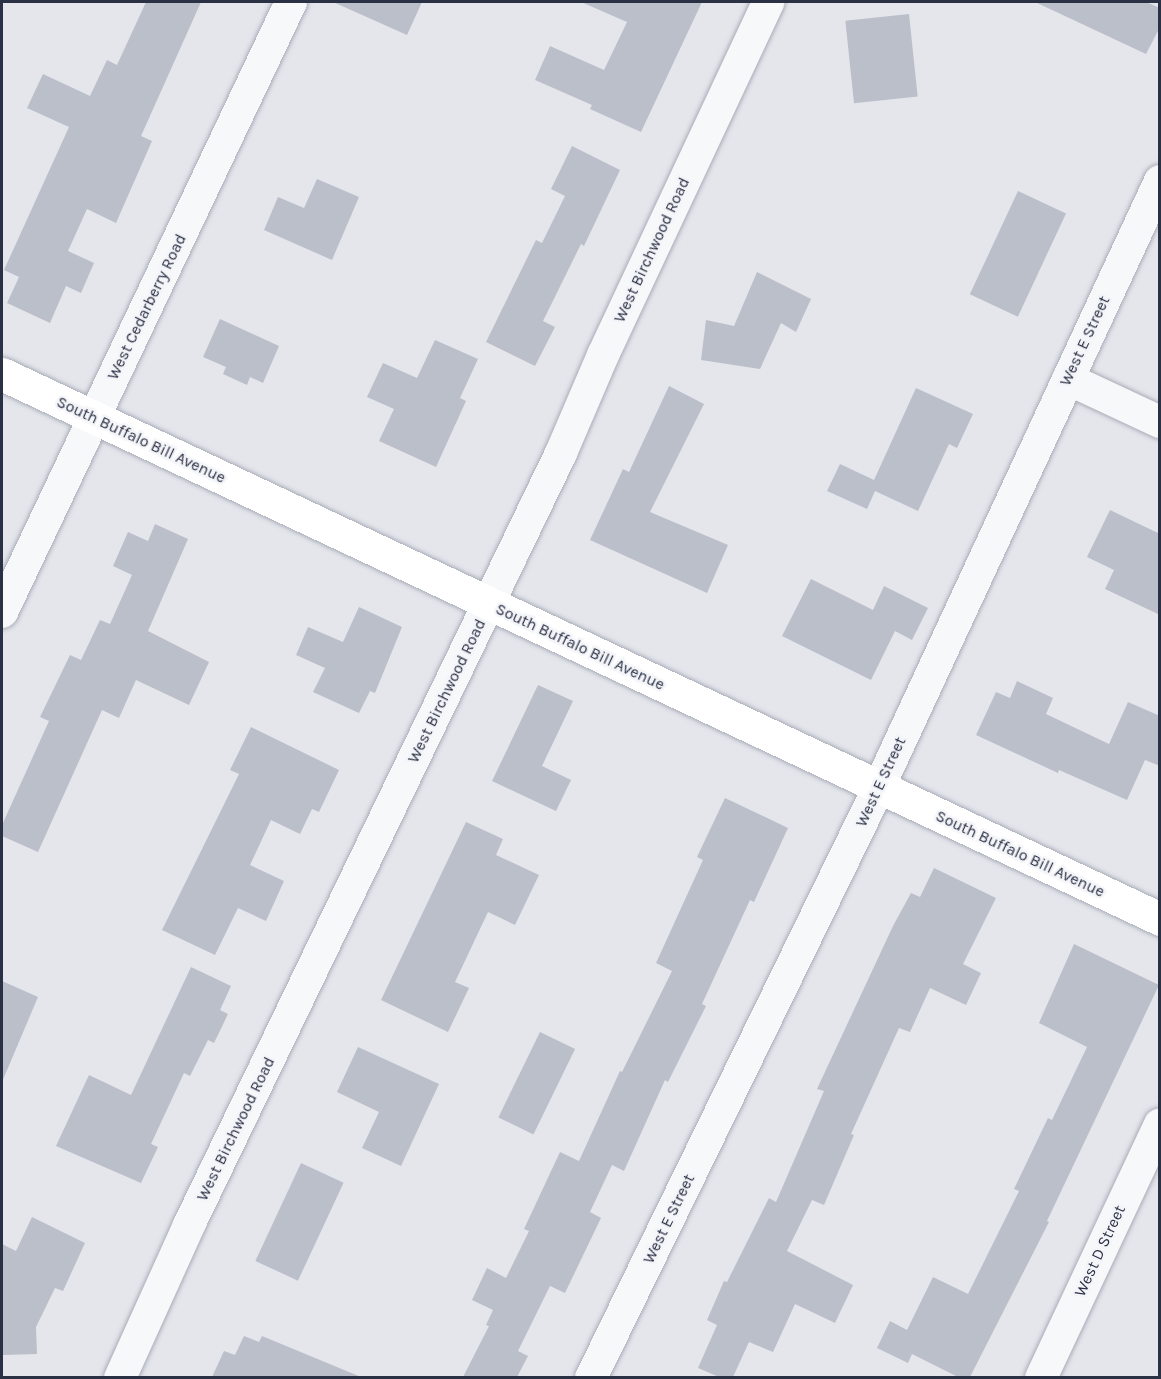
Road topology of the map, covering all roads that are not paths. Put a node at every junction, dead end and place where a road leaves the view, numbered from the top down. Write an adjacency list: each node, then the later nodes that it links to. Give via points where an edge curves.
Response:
1 (291, 2): 6 (street, West Cedarberry Road)
2 (768, 2): 8 (street, West Birchwood Road)
3 (1160, 182): 5 (street, West E Street)
4 (2, 374): 6 (main road, South Buffalo Bill Avenue)
5 (1068, 379): 7 (street); 10 (street, West E Street)
6 (94, 418): 8 (main road, South Buffalo Bill Avenue); 9 (street, West Cedarberry Road)
7 (1160, 422)
8 (489, 603): 10 (main road, South Buffalo Bill Avenue); 13 (street, West Birchwood Road, via 189,1225)
9 (2, 612)
10 (879, 787): 11 (main road, South Buffalo Bill Avenue); 14 (street, West E Street)
11 (1160, 920)
12 (1160, 1124): 15 (street, West D Street)
13 (120, 1377)
14 (591, 1377)
15 (1041, 1377)

